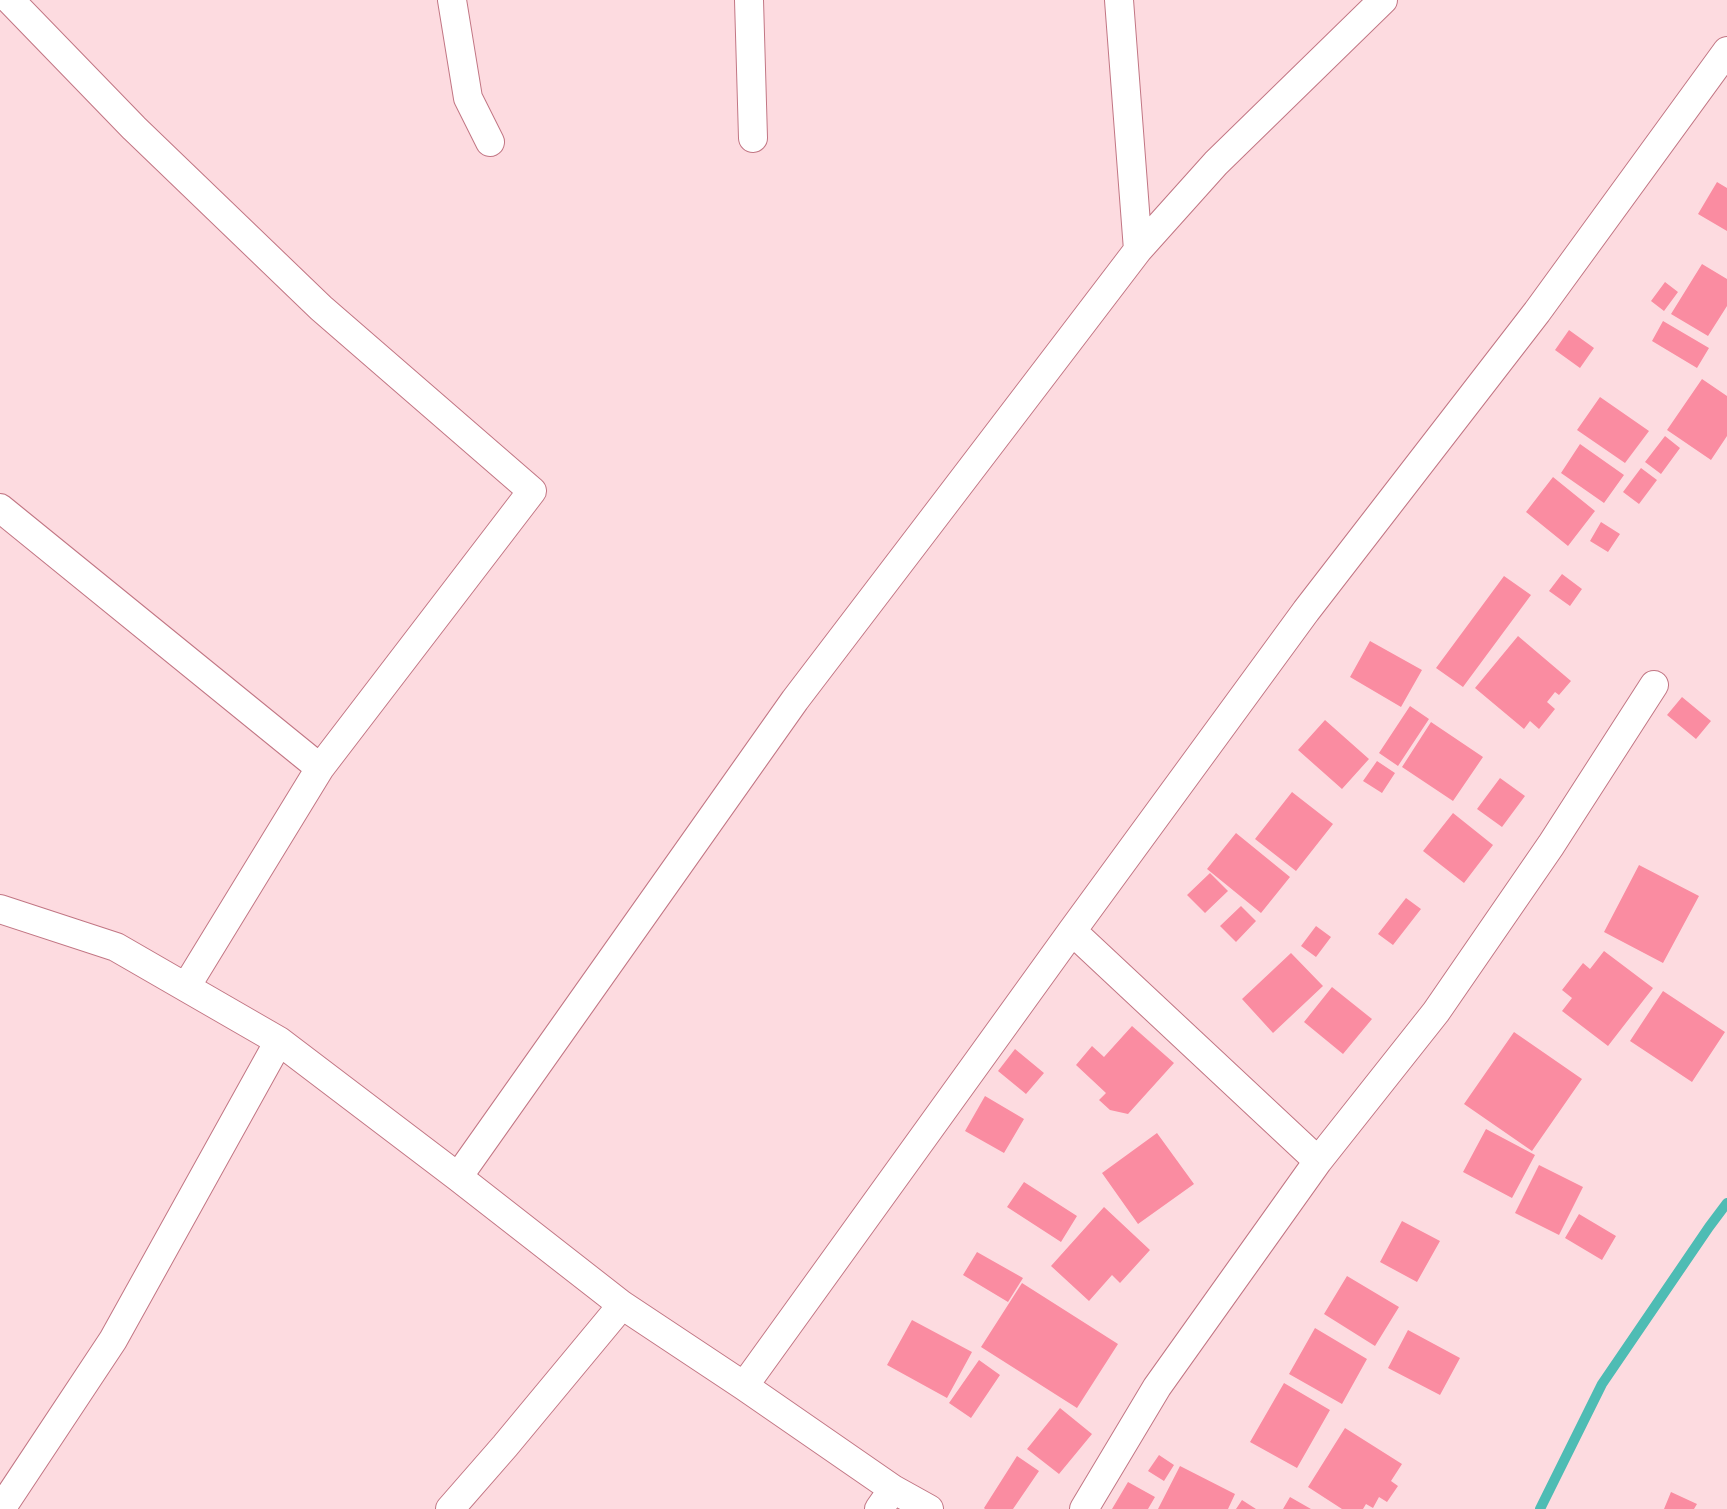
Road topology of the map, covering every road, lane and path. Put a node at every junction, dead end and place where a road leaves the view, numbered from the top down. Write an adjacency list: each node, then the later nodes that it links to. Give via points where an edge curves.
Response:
1 (10, 0): 12 (street, via 134,128 321,308 532,491)
2 (452, 0): 8 (street, via 468,98)
3 (749, 0): 7 (street)
4 (1119, 0): 9 (street)
5 (1383, 0): 9 (street, via 1216,164)
6 (1727, 51): 14 (street, via 1538,312 1306,610)
7 (753, 138)
8 (490, 142)
9 (1138, 250): 18 (street, via 795,700)
10 (0, 508): 12 (street)
11 (1654, 685): 17 (street, via 1551,845 1436,1012)
12 (320, 768): 15 (street)
13 (0, 909): 15 (street, via 116,947)
14 (1072, 931): 17 (street); 20 (street)
15 (186, 987): 16 (street)
16 (279, 1041): 18 (street); 22 (street, via 113,1340)
17 (1318, 1161): 25 (street, via 1157,1386)
18 (458, 1177): 19 (street)
19 (622, 1305): 20 (street); 23 (street)
20 (744, 1386): 21 (street)
21 (886, 1499): 24 (street)
22 (1, 1509)
23 (450, 1509)
24 (930, 1509)
25 (1084, 1509)

